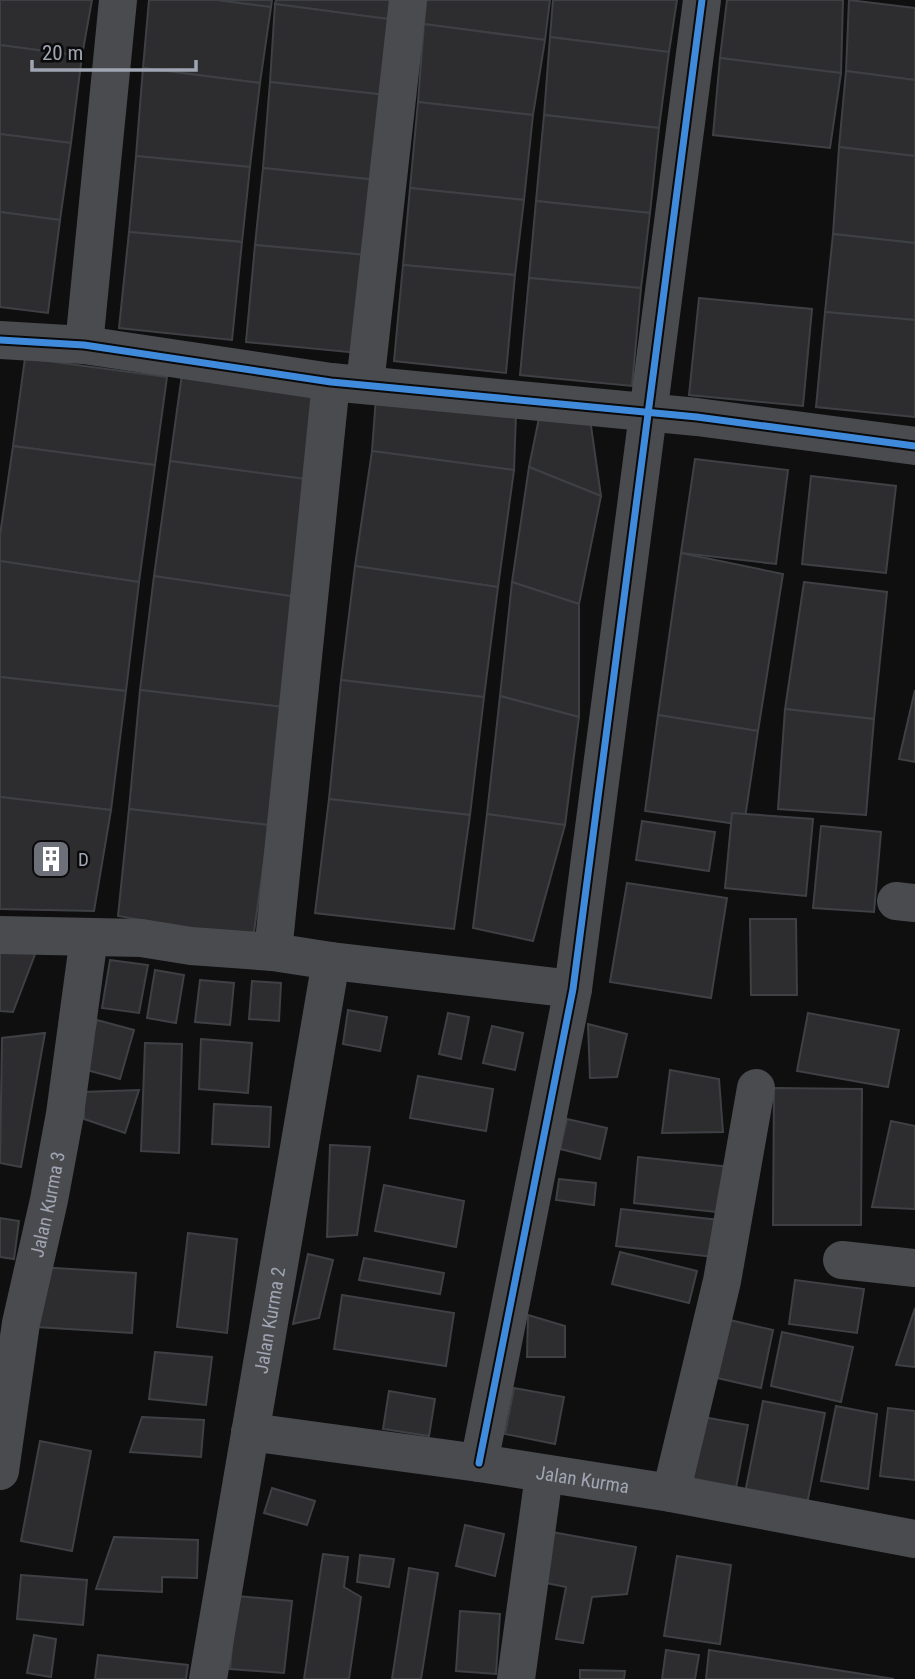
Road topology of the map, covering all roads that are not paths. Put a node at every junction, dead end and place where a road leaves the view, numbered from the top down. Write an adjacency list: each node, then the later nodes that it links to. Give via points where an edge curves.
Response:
1 (118, 0): 5 (street)
2 (408, 0): 7 (street)
3 (702, 0): 8 (street)
4 (0, 340): 5 (street); 6 (street)
5 (84, 345): 7 (street)
6 (0, 346)
7 (348, 383): 8 (street); 12 (street)
8 (648, 413): 9 (street); 14 (street)
9 (915, 446)
10 (0, 935): 11 (street)
11 (89, 937): 12 (street); 20 (street, Jalan Kurma 3, via 65,1114 21,1323)
12 (273, 952): 13 (street)
13 (331, 961): 14 (street); 18 (street, Jalan Kurma 2)
14 (573, 989): 19 (street)
15 (756, 1088): 22 (street, via 722,1281)
16 (842, 1260): 17 (street)
17 (915, 1268)
18 (250, 1432): 19 (street, Jalan Kurma); 24 (street, Jalan Kurma 2)
19 (479, 1463): 21 (street, Jalan Kurma)
20 (0, 1471)
21 (544, 1475): 22 (street, Jalan Kurma); 25 (street)
22 (671, 1493): 23 (street, Jalan Kurma)
23 (915, 1539)
24 (208, 1679)
25 (516, 1679)

